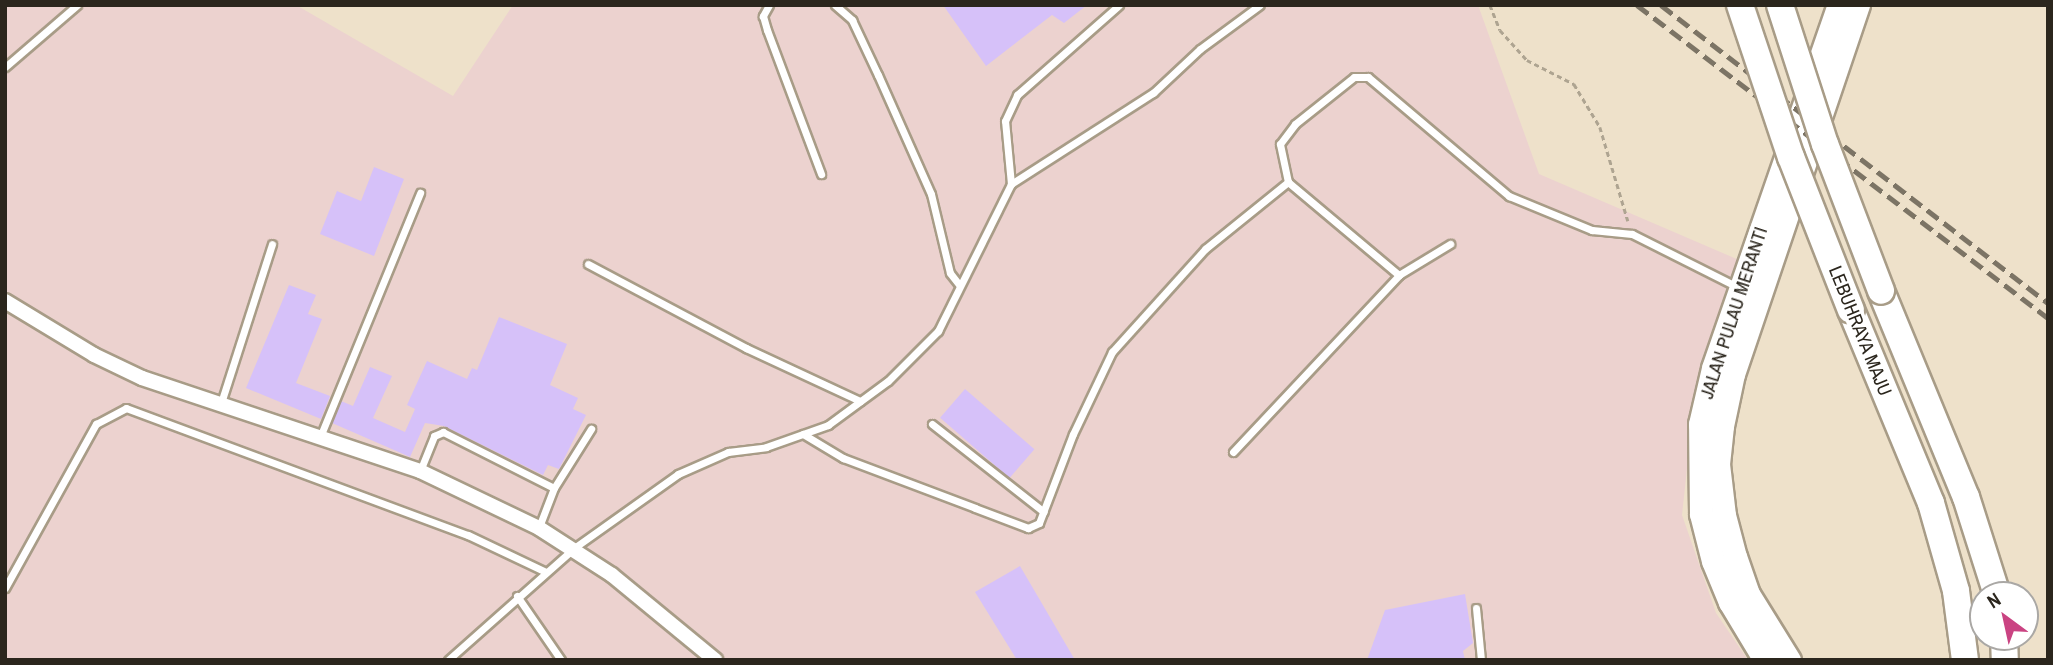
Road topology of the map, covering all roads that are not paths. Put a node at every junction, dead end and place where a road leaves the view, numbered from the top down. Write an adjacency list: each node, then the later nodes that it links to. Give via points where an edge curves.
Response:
1 (76, 5): 10 (lane)
2 (769, 5): 11 (lane, via 763,16 767,30)
3 (835, 5): 19 (lane, via 852,20 931,194 950,273)
4 (1119, 5): 13 (lane, via 1017,94 1006,121)
5 (1261, 5): 13 (lane, via 1200,49 1153,93)
6 (1740, 5): 45 (highway, LEBUHRAYA MAJU, bridge, via 1791,157 1931,503 1956,591)
7 (1780, 5): 35 (highway, LEBUHRAYA MAJU, bridge, via 1825,144 1966,496)
8 (1839, 5): 20 (main road, JALAN PULAU MERANTI)
9 (1858, 5): 44 (main road, JALAN PULAU MERANTI, via 1733,374 1722,426 1718,464 1735,557 1748,593)
10 (5, 67)
11 (821, 174)
12 (1288, 182): 18 (lane); 20 (lane, via 1280,144 1287,134 1354,77 1368,77 1509,196 1592,230 1632,234); 31 (lane, via 1205,250 1112,352 1073,434)
13 (1011, 184): 19 (lane)
14 (420, 193): 27 (lane)
15 (272, 244): 23 (lane)
16 (1450, 244): 18 (lane)
17 (588, 264): 22 (lane, via 746,348)
18 (1399, 275): 28 (lane)
19 (960, 286): 22 (lane, via 938,331)
20 (1740, 288): 43 (main road, JALAN PULAU MERANTI, via 1700,424 1701,514 1730,602)
21 (5, 301): 23 (street, via 94,355)
22 (860, 401): 26 (lane, via 828,425)
23 (220, 406): 27 (street)
24 (932, 424): 31 (lane)
25 (592, 429): 30 (lane)
26 (803, 434): 31 (lane, via 843,458 1028,528 1040,523); 33 (lane, via 766,447 727,452 678,474)
27 (320, 437): 29 (street)
28 (1233, 452)
29 (420, 471): 30 (lane, via 434,436 443,432); 32 (street)
30 (554, 488): 32 (lane)
31 (1044, 512)
32 (538, 528): 33 (street)
33 (574, 548): 34 (lane); 41 (street)
34 (546, 572): 36 (lane, via 468,535 125,408 96,424); 37 (lane)
35 (1993, 581)
36 (5, 588)
37 (517, 596): 39 (lane); 40 (lane)
38 (1476, 608): 42 (lane)
39 (448, 660)
40 (561, 660)
41 (715, 660)
42 (1481, 660)
43 (1766, 660)
44 (1789, 660)
45 (1965, 660)

